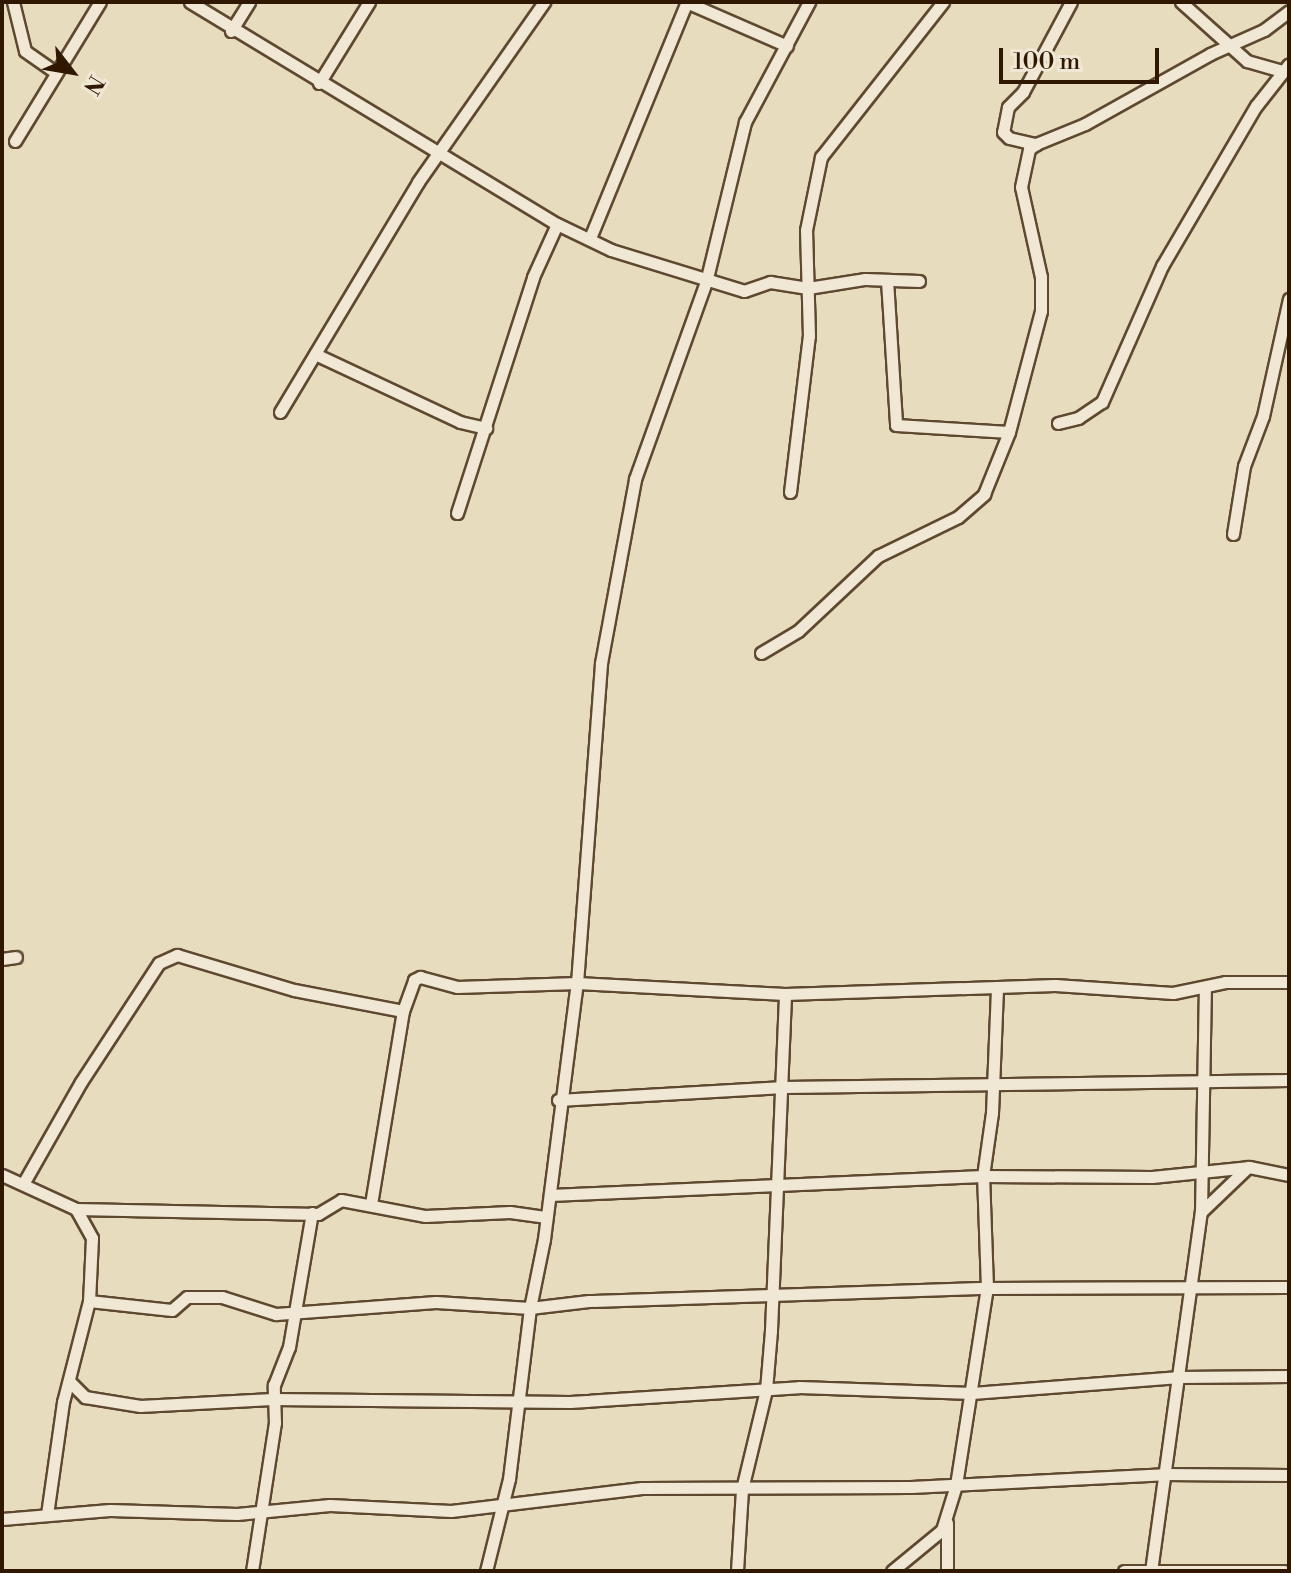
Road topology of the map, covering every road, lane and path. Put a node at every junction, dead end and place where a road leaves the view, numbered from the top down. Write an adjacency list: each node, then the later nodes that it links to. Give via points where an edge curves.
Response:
1 (13, 2): 17 (street, via 25,51)
2 (100, 2): 17 (street)
3 (190, 2): 13 (street)
4 (249, 2): 13 (street)
5 (369, 2): 18 (street)
6 (544, 2): 21 (street)
7 (687, 2): 15 (street); 23 (street)
8 (809, 2): 15 (street)
9 (943, 2): 27 (street, via 821,157 806,230)
10 (1071, 2): 20 (street, via 1003,124 1009,138)
11 (1181, 2): 14 (street)
12 (1289, 11): 14 (street)
13 (231, 31): 18 (street)
14 (1231, 45): 16 (street, via 1257,68); 20 (street, via 1085,124)
15 (787, 46): 26 (street, via 745,122)
16 (1285, 67): 31 (street, via 1162,266 1102,402 1078,418)
17 (56, 73): 19 (street)
18 (319, 83): 21 (street)
19 (15, 141)
20 (1036, 144): 33 (street, via 1029,149 1021,187 1041,277 1041,311)
21 (442, 155): 22 (street); 29 (street, via 418,182)
22 (557, 224): 23 (street); 32 (street, via 533,277)
23 (590, 238): 26 (street)
24 (887, 280): 25 (street); 27 (street); 33 (street, via 896,425)
25 (919, 281)
26 (706, 282): 27 (street, via 744,291 770,282); 41 (street, via 635,479 623,541 601,663)
27 (808, 288): 34 (street, via 809,336)
28 (1289, 299): 36 (street, via 1263,416 1244,466)
29 (315, 354): 30 (street); 32 (street, via 460,422)
30 (280, 412)
31 (1058, 423)
32 (486, 428): 35 (street)
33 (1009, 432): 37 (street, via 984,494 958,517 878,556 798,631)
34 (790, 492)
35 (457, 513)
36 (1233, 534)
37 (761, 653)
38 (16, 957): 39 (street)
39 (2, 959)
40 (1289, 982): 43 (street)
41 (577, 983): 44 (street); 45 (street, via 457,987 420,977 414,980); 50 (street)
42 (997, 987): 43 (street, via 1173,993); 44 (street); 49 (street)
43 (1205, 987): 47 (street)
44 (785, 994): 48 (street)
45 (403, 1011): 57 (street, via 294,990 177,955 159,963 81,1082); 59 (street)
46 (1289, 1080): 47 (street)
47 (1204, 1081): 49 (street); 52 (street)
48 (784, 1087): 49 (street); 50 (street); 56 (street)
49 (992, 1087): 55 (street)
50 (558, 1100): 58 (street)
51 (1249, 1167): 52 (street); 54 (street); 61 (street)
52 (1204, 1171): 55 (street, via 1152,1177); 61 (street)
53 (2, 1175): 57 (street)
54 (1289, 1175)
55 (983, 1176): 56 (street); 65 (street)
56 (780, 1183): 58 (street); 67 (street)
57 (23, 1184): 60 (street)
58 (550, 1195): 63 (street)
59 (371, 1204): 62 (street, via 341,1200 328,1213); 63 (street, via 425,1216 510,1212)
60 (76, 1209): 62 (street); 68 (street, via 92,1238)
61 (1201, 1212): 66 (street)
62 (312, 1213): 70 (street)
63 (545, 1217): 69 (street)
64 (1289, 1287): 66 (street)
65 (987, 1288): 66 (street); 67 (street); 75 (street)
66 (1191, 1290): 72 (street)
67 (773, 1295): 69 (street); 74 (street)
68 (89, 1301): 70 (street, via 172,1310 187,1297 222,1297 276,1314); 73 (street)
69 (530, 1308): 70 (street, via 518,1303 436,1302); 77 (street)
70 (296, 1312): 76 (street)
71 (1289, 1376): 72 (street)
72 (1179, 1377): 75 (street); 78 (street)
73 (69, 1381): 76 (street, via 85,1397 140,1406); 84 (street)
74 (766, 1390): 75 (street); 77 (street); 81 (street)
75 (972, 1393): 80 (street)
76 (272, 1399): 77 (street); 83 (street, via 275,1423)
77 (519, 1401): 82 (street)
78 (1164, 1474): 79 (street); 80 (street); 87 (street)
79 (1289, 1475)
80 (956, 1485): 81 (street); 86 (street)
81 (742, 1489): 82 (street, via 642,1488); 90 (street)
82 (502, 1506): 83 (street); 89 (street)
83 (265, 1510): 84 (street); 88 (street)
84 (47, 1515): 85 (street)
85 (2, 1519)
86 (947, 1522): 91 (street); 92 (street)
87 (1151, 1570): 93 (street); 94 (street)
88 (252, 1571)
89 (486, 1571)
90 (737, 1571)
91 (892, 1571)
92 (947, 1571)
93 (1124, 1571)
94 (1284, 1571)

